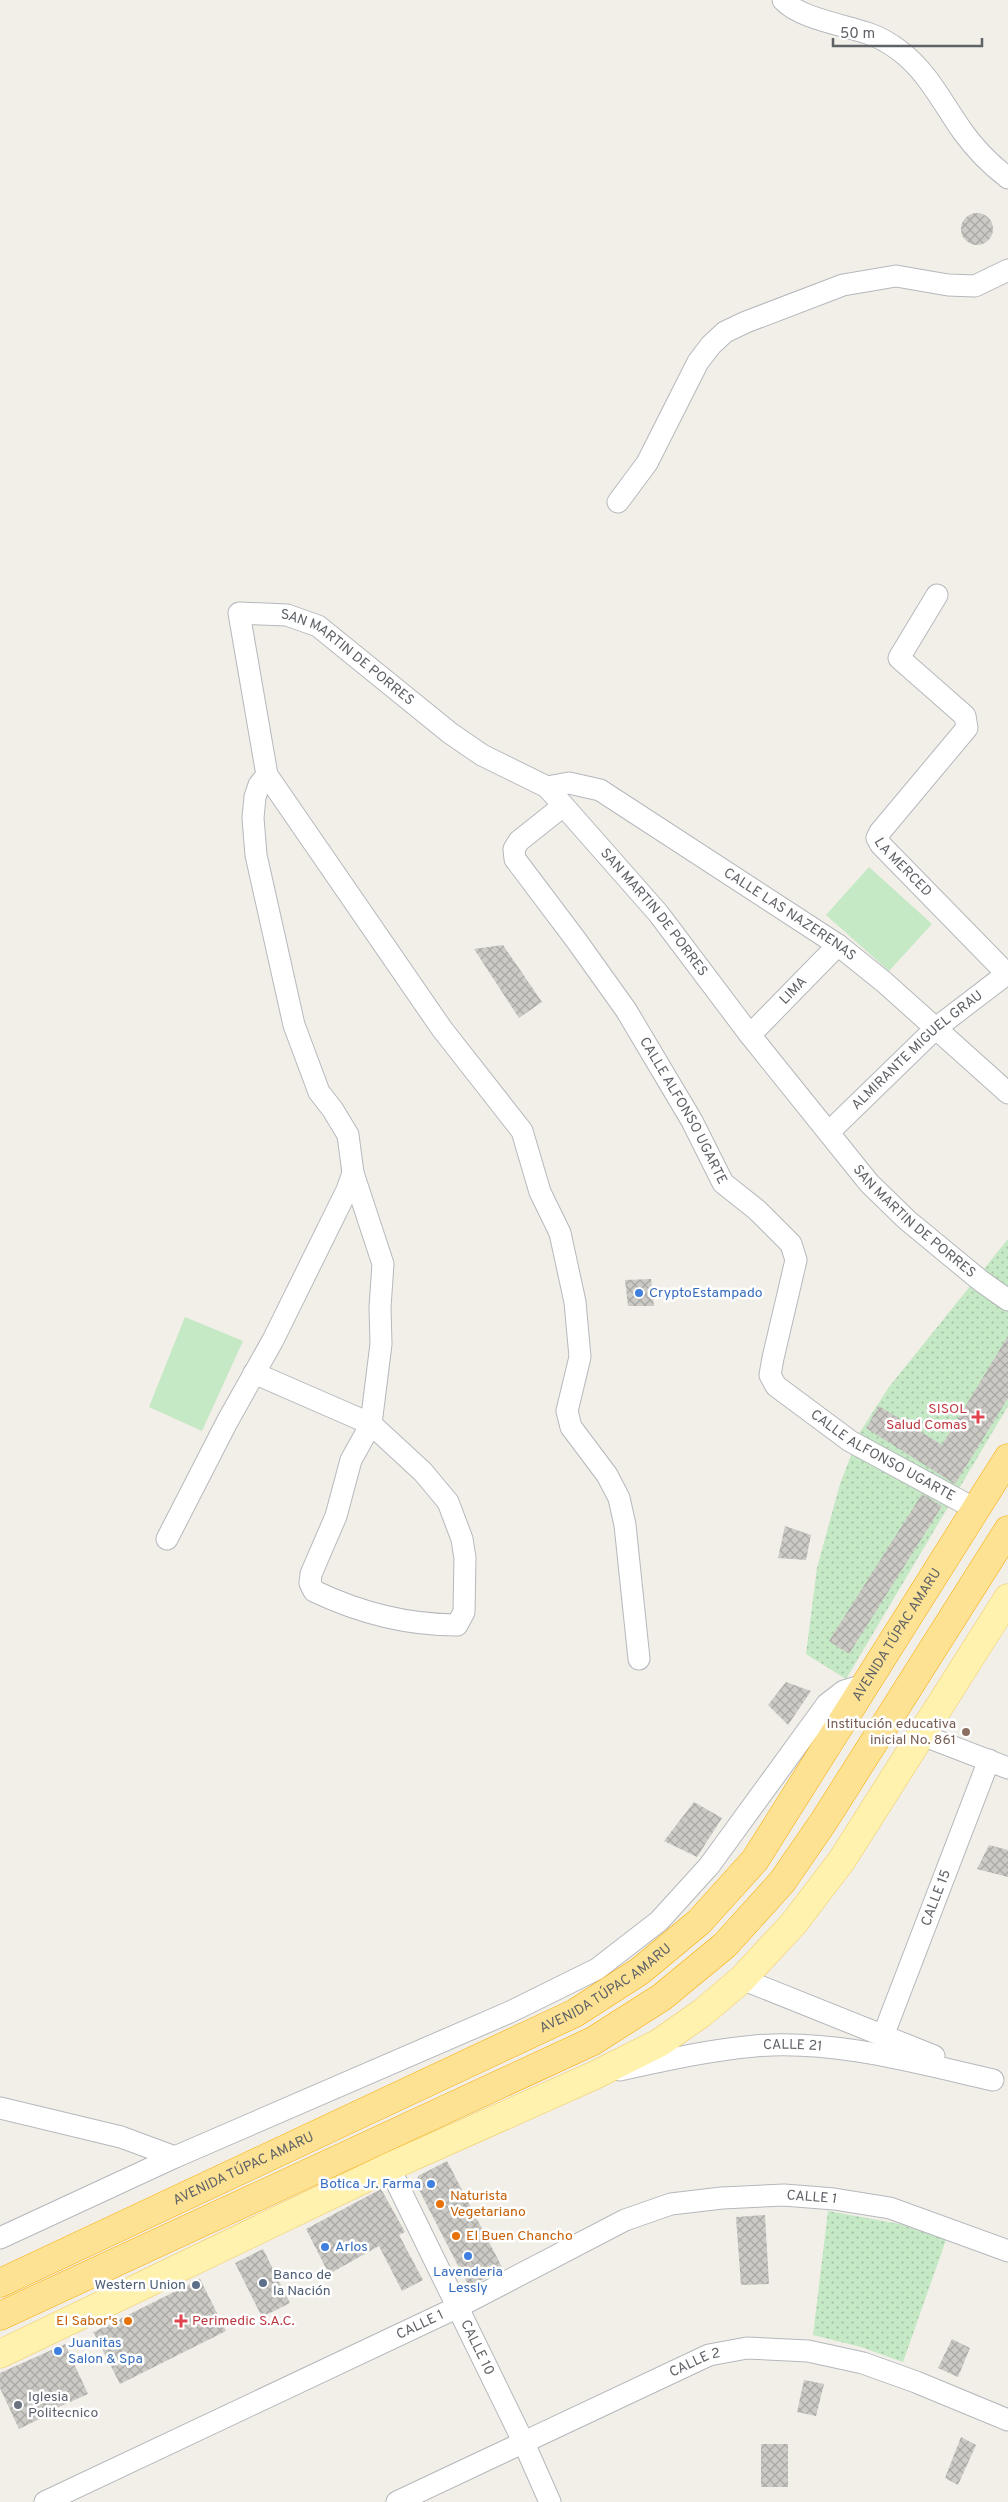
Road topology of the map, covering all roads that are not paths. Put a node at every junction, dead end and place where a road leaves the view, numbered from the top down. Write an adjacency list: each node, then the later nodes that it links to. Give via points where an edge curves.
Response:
1 (783, 0): 2 (street, via 797,10 870,33 900,50 928,80 979,152)
2 (1008, 178)
3 (1008, 270): 4 (street, via 975,286 896,276 843,285 725,332 698,362 647,463)
4 (618, 502)
5 (937, 595): 10 (street, LA MERCED, via 899,658 965,716 967,728 877,838)
6 (267, 775): 7 (street, SAN MARTIN DE PORRES, via 239,613 287,615 318,626 466,744); 15 (street, via 254,797 256,855 294,1025 319,1092 348,1136); 24 (street, via 442,1029 522,1131 540,1192 560,1233 575,1302 580,1357 567,1412 571,1427 607,1475 619,1498 625,1525)
7 (547, 787): 8 (street, SAN MARTIN DE PORRES); 9 (street, CALLE LAS NAZERENAS, via 569,783 600,790)
8 (564, 806): 12 (street, SAN MARTIN DE PORRES, via 658,913); 20 (street, CALLE ALFONSO UGARTE, via 519,841 514,850 515,859 626,1010 692,1121 723,1183 757,1210 791,1244 796,1260 770,1375 776,1386 850,1441)
9 (838, 945): 11 (street, CALLE LAS NAZERENAS); 12 (street, LIMA)
10 (1007, 974): 11 (street, ALMIRANTE MIGUEL GRAU)
11 (936, 1028): 13 (street, CALLE LAS NAZERENAS); 14 (street, ALMIRANTE MIGUEL GRAU)
12 (750, 1035): 14 (street, SAN MARTIN DE PORRES)
13 (1008, 1093)
14 (830, 1131): 16 (street, SAN MARTIN DE PORRES, via 869,1183 907,1220)
15 (353, 1173): 17 (street); 18 (street, via 383,1264 381,1344)
16 (1008, 1300)
17 (254, 1373): 18 (street); 22 (street)
18 (370, 1424): 18 (street, via 423,1472 448,1502 462,1539 465,1558 464,1612 457,1625 423,1625 352,1607 314,1592 310,1583 336,1516 351,1460)
19 (1008, 1458): 20 (highway, AVENIDA TÚPAC AMARU)
20 (977, 1510): 25 (highway, AVENIDA TÚPAC AMARU)
21 (1008, 1530): 41 (highway, via 782,1882 725,1945 662,1997 593,2041)
22 (167, 1539)
23 (1008, 1598): 26 (main road)
24 (639, 1659)
25 (867, 1684): 34 (street, via 844,1691 827,1704 709,1866 659,1921 596,1969 510,2012); 39 (highway, AVENIDA TÚPAC AMARU, via 755,1860 699,1922 640,1971 575,2013)
26 (922, 1735): 27 (street); 28 (main road, via 842,1860 794,1923)
27 (998, 1764): 29 (street, CALLE 15)
28 (742, 1979): 29 (street, CALLE 21); 30 (main road, via 702,2013 658,2043)
29 (882, 2036): 31 (street, CALLE 21)
30 (593, 2076): 31 (street, CALLE 21, via 683,2056 757,2046 819,2047 896,2058); 35 (main road)
31 (1000, 2083)
32 (0, 2108): 33 (street)
33 (121, 2137): 34 (street); 36 (street)
34 (175, 2157): 36 (street)
35 (389, 2167): 40 (street, CALLE 10); 42 (main road)
36 (135, 2175): 37 (street)
37 (0, 2238)
38 (1008, 2251): 40 (street, CALLE 1, via 890,2208 784,2194 722,2198 670,2204 625,2220)
39 (0, 2283)
40 (458, 2307): 44 (street, CALLE 10); 45 (street, CALLE 1)
41 (0, 2316)
42 (0, 2354)
43 (1008, 2420): 44 (street, CALLE 2, via 863,2363 808,2351 747,2348 709,2355)
44 (523, 2441): 46 (street, CALLE 2); 47 (street, CALLE 10)
45 (45, 2502)
46 (397, 2502)
47 (550, 2502)

